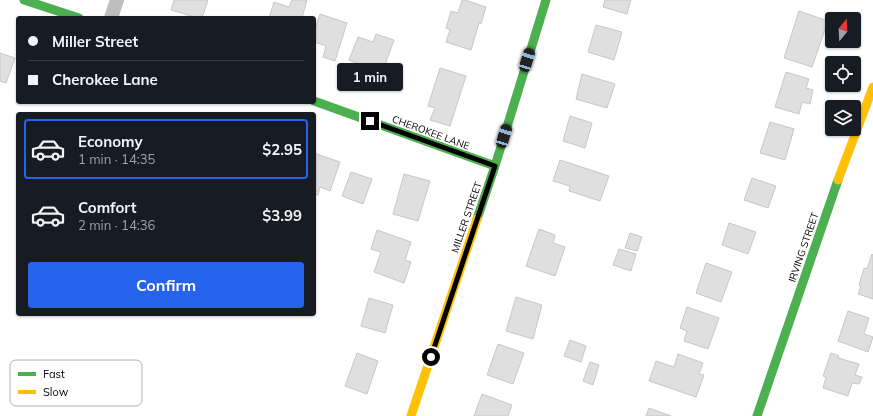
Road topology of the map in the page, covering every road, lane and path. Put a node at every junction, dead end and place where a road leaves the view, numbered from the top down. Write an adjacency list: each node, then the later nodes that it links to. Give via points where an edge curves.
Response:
1 (24, 0): 4 (street)
2 (117, 0): 5 (street)
3 (546, 0): 8 (street, MILLER STREET)
4 (73, 16)
5 (112, 16)
6 (873, 87): 10 (street, IRVING STREET, via 831,200)
7 (316, 102): 8 (street, CHEROKEE LANE)
8 (495, 166): 9 (street, MILLER STREET)
9 (411, 416)
10 (757, 416)

